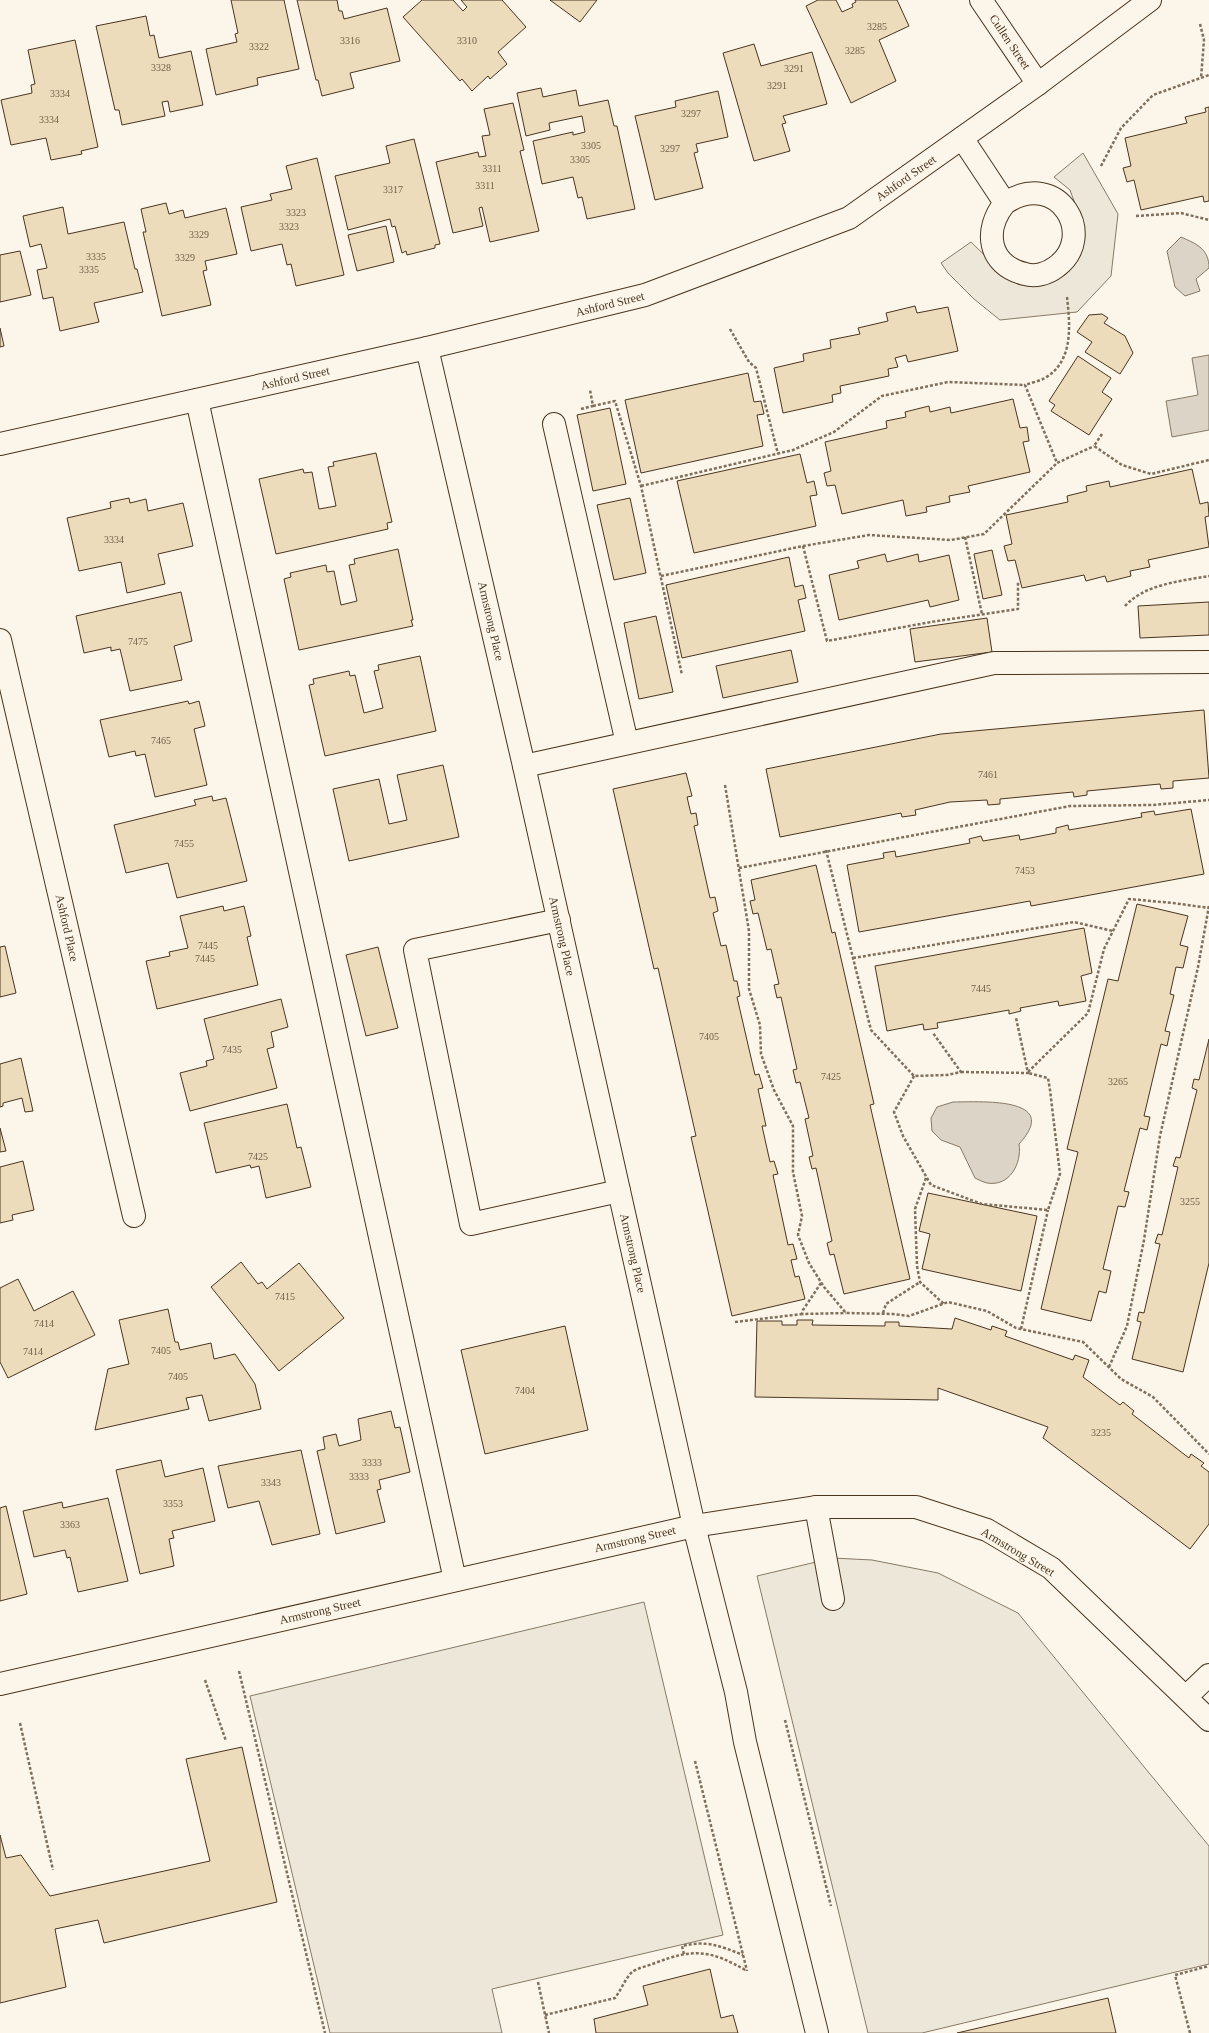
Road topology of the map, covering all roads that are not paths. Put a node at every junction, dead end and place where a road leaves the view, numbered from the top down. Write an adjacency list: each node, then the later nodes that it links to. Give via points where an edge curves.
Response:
1 (981, 0): 3 (street, Cullen Street)
2 (1150, 0): 3 (street, Ashford Street)
3 (1038, 84): 4 (street, Ashford Street)
4 (962, 138): 5 (street); 6 (street, Ashford Street, via 849,218 645,295)
5 (1005, 203)
6 (427, 348): 7 (street, Ashford Street); 13 (street, Armstrong Place)
7 (197, 400): 9 (street, Ashford Street); 19 (street)
8 (554, 424): 12 (street)
9 (0, 444)
10 (0, 640): 16 (street, Ashford Place)
11 (1209, 662): 12 (street, via 994,663)
12 (627, 744): 13 (street)
13 (524, 766): 14 (street, Armstrong Place)
14 (559, 920): 15 (street, Armstrong Place); 15 (street, via 415,950 471,1224)
15 (619, 1191): 18 (street, Armstrong Place)
16 (134, 1216)
17 (816, 1507): 18 (street, Armstrong Street); 20 (street); 23 (street, Armstrong Street, via 916,1507 986,1530 1051,1568)
18 (694, 1526): 19 (street, Armstrong Street); 25 (street, Armstrong Place)
19 (455, 1580): 22 (street, Armstrong Street)
20 (833, 1599)
21 (1209, 1675): 23 (street)
22 (0, 1684)
23 (1186, 1697): 24 (street, Armstrong Street)
24 (1209, 1720)
25 (817, 2033)

